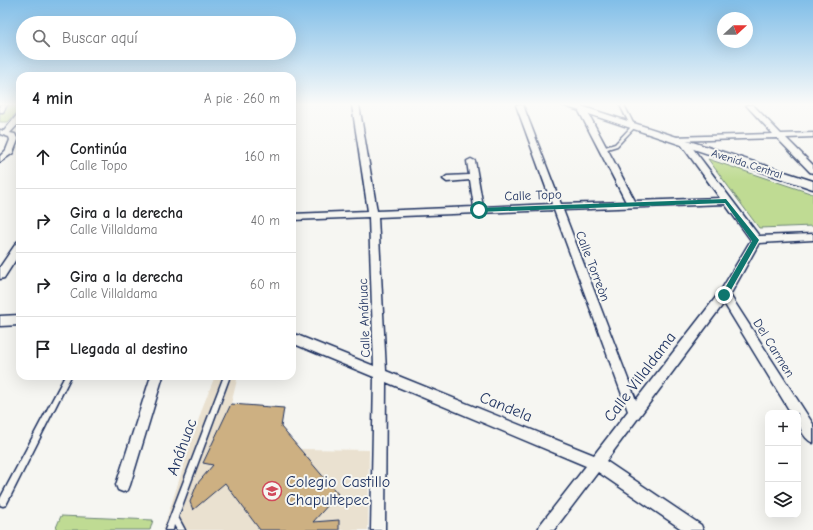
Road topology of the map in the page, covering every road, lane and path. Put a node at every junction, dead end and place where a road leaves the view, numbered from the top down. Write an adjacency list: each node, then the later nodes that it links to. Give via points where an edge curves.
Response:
1 (358, 130): 25 (street, Calle Anáhuac)
2 (527, 130): 23 (street, Calle Torreòn)
3 (593, 130): 12 (street)
4 (630, 130): 12 (lane, via 616,145)
5 (642, 130): 10 (street, Avenida Central)
6 (773, 130): 9 (street)
7 (3, 132): 13 (street, via 14,140)
8 (813, 135): 9 (street)
9 (779, 136): 10 (street); 17 (street)
10 (673, 139): 11 (street, Avenida Central)
11 (685, 144): 20 (street, Avenida Central); 21 (street)
12 (603, 150): 22 (street)
13 (10, 151): 14 (street); 15 (street)
14 (16, 151)
15 (0, 160)
16 (471, 161): 18 (street)
17 (813, 170)
18 (474, 177): 19 (street); 24 (street)
19 (447, 179)
20 (813, 185)
21 (726, 201): 22 (street, Calle Topo); 28 (street)
22 (632, 205): 23 (street, Calle Topo)
23 (557, 208): 24 (street, Calle Topo); 39 (street, Calle Torreòn)
24 (479, 210): 25 (street, Calle Topo)
25 (373, 216): 26 (street, Calle Topo); 35 (street, Calle Anáhuac)
26 (296, 217)
27 (813, 236): 28 (street)
28 (756, 240): 31 (street, Calle Villaldama)
29 (16, 250): 30 (street)
30 (0, 275)
31 (724, 295): 39 (street, Calle Villaldama); 40 (street, Del Carmen)
32 (16, 320): 33 (street)
33 (0, 321)
34 (296, 340): 35 (street, Candela)
35 (380, 375): 41 (street, Candela); 47 (street, Calle Anáhuac)
36 (66, 380): 43 (lane)
37 (156, 380): 42 (street)
38 (225, 380): 44 (lane, Anáhuac)
39 (634, 413): 41 (street, Calle Villaldama)
40 (813, 436)
41 (596, 463): 48 (street, Calle Villaldama); 49 (street, Candela)
42 (123, 485)
43 (3, 502)
44 (174, 517): 45 (lane, Anáhuac); 46 (lane)
45 (169, 530)
46 (182, 530)
47 (378, 530)
48 (545, 530)
49 (696, 530)

